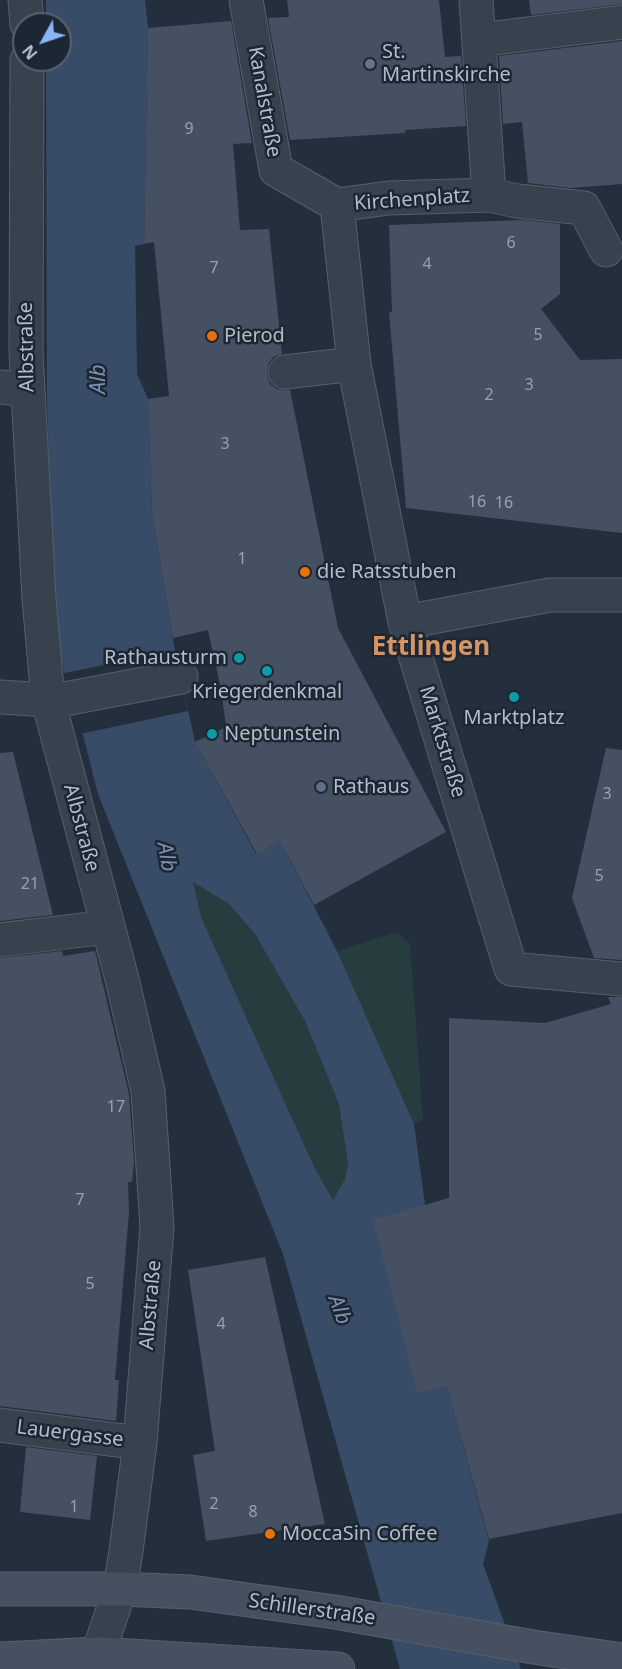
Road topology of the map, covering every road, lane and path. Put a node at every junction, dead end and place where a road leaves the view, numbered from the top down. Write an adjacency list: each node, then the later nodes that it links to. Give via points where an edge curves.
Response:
1 (246, 0): 7 (street, Kanalstraße, via 276,170)
2 (476, 0): 4 (street, Kirchenplatz)
3 (622, 22): 4 (street)
4 (479, 40): 6 (street, Kirchenplatz)
5 (27, 72): 11 (street, Albstraße, via 26,352)
6 (489, 195): 7 (street, Kirchenplatz, via 389,198); 8 (street, via 584,208)
7 (337, 205): 9 (street, Kirchenplatz)
8 (606, 250)
9 (354, 364): 10 (street); 13 (street, Kirchenplatz)
10 (285, 372)
11 (14, 389): 16 (street, Albstraße, via 39,599)
12 (622, 596): 13 (street, via 550,595)
13 (405, 622): 19 (street, Marktstraße, via 511,969)
14 (181, 677): 16 (street)
15 (0, 697): 16 (street)
16 (59, 699): 17 (street, Albstraße)
17 (107, 927): 18 (street); 21 (street, Albstraße, via 148,1091 157,1227)
18 (0, 940)
19 (622, 979)
20 (0, 1425): 21 (street, Lauergasse)
21 (140, 1443): 23 (street, Albstraße)
22 (0, 1589): 23 (main road, Schillerstraße)
23 (120, 1589): 25 (main road, Schillerstraße, via 190,1593 335,1612); 26 (street, Albstraße)
24 (0, 1659): 26 (main road)
25 (622, 1660)
26 (98, 1661): 27 (main road)
27 (338, 1669)

